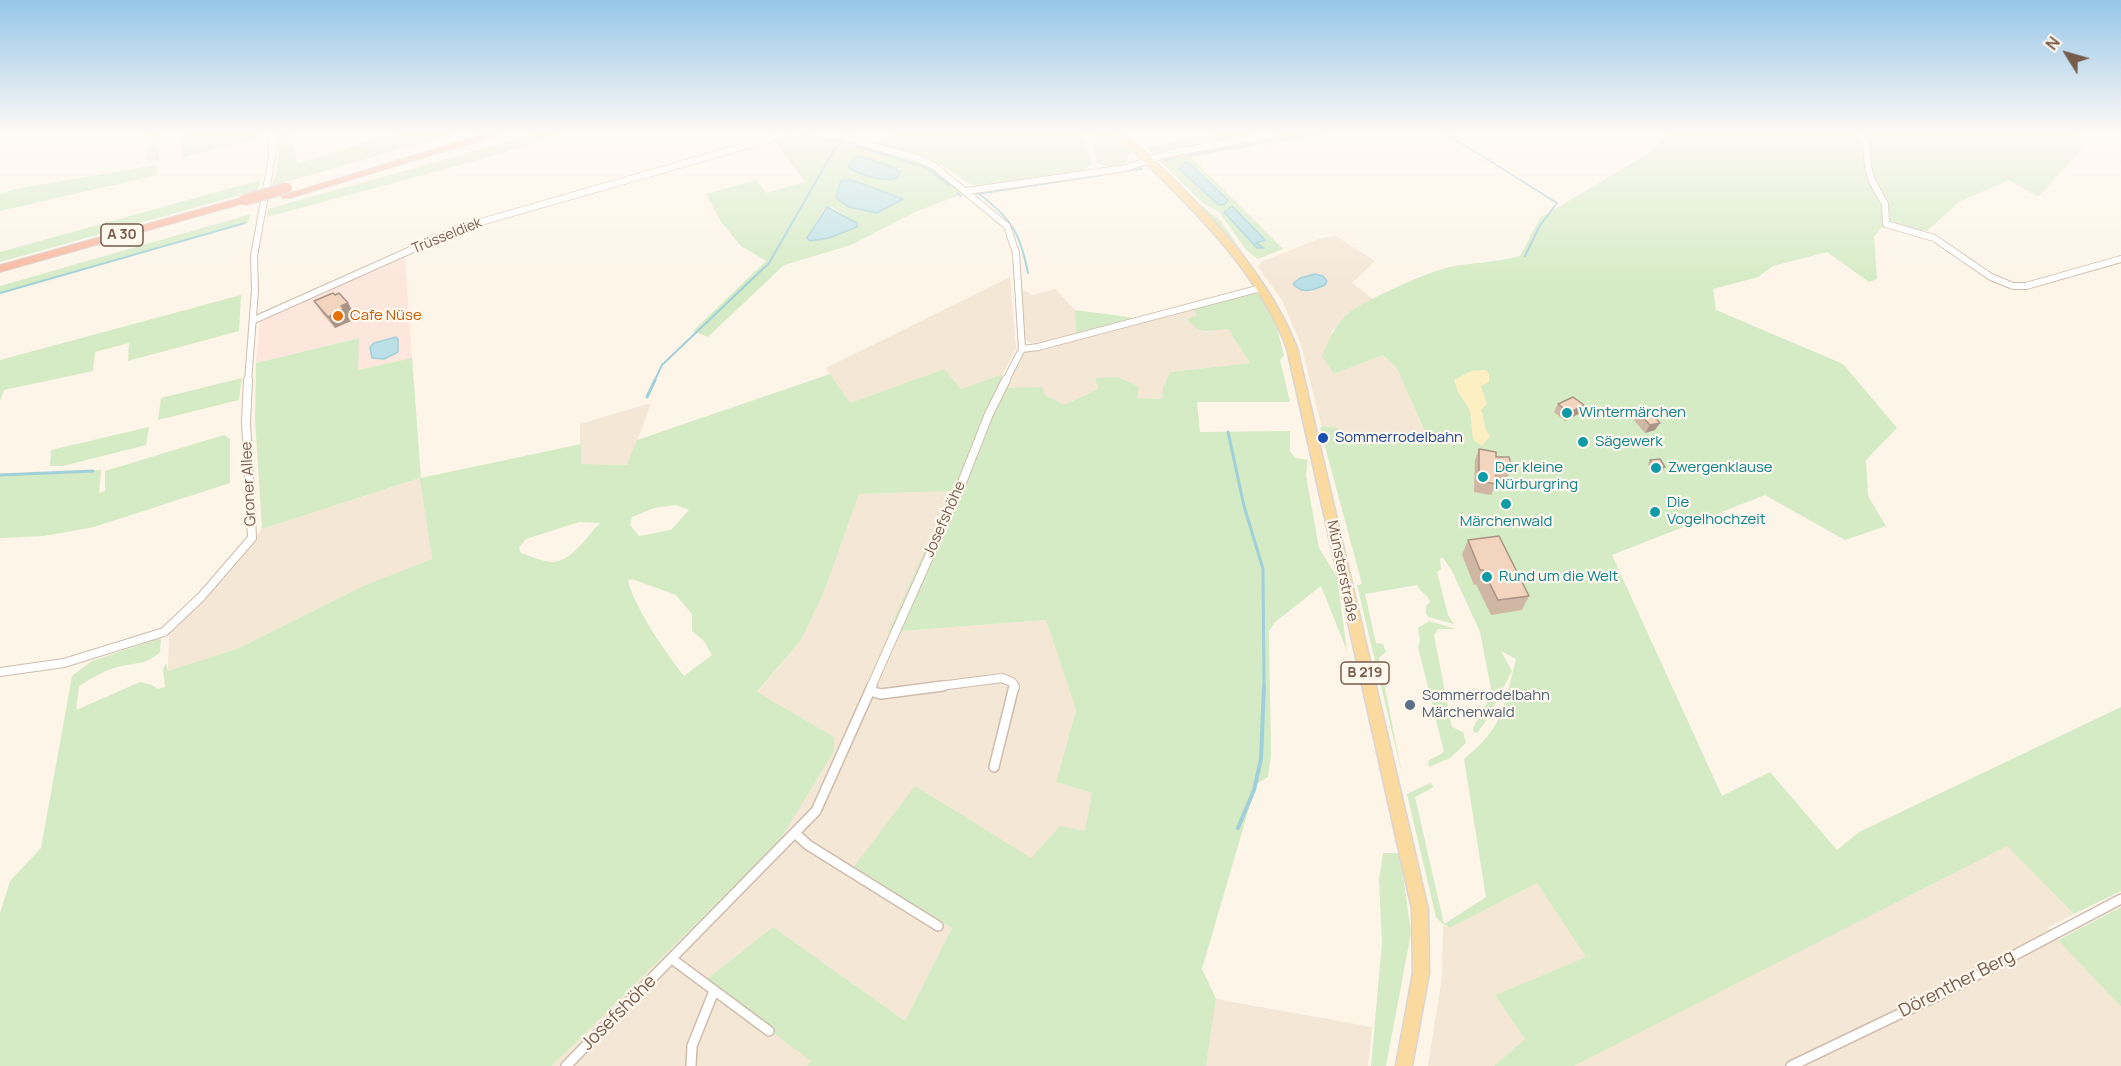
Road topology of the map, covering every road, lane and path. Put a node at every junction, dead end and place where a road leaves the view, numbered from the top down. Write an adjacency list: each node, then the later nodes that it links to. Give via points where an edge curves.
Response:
1 (267, 184): 16 (street, Groner Allee, via 254,256)
2 (312, 184): 10 (highway, A 30)
3 (316, 184): 10 (highway, A 30)
4 (614, 184): 16 (street, Trüsseldiek, via 460,228)
5 (958, 184): 9 (street)
6 (1020, 184): 9 (street)
7 (1172, 184): 15 (main road, Münsterstraße / B 219, via 1211,224)
8 (1874, 184): 12 (street, via 1885,204 1886,224 1934,237 1995,281 2013,287)
9 (967, 191): 17 (street, via 1007,226 1016,253)
10 (286, 192): 11 (highway, A 30)
11 (243, 204): 13 (highway, A 30); 14 (highway, A 30)
12 (2121, 259)
13 (0, 269)
14 (0, 277)
15 (1262, 288): 17 (street); 29 (main road, Münsterstraße / B 219, via 1292,348 1420,909 1421,973)
16 (254, 320): 18 (street, Groner Allee, via 246,422 252,538 164,632 64,663)
17 (1022, 349): 19 (street, Josefshöhe, via 989,414)
18 (0, 672)
19 (870, 691): 20 (street, via 881,694 1002,678 1012,682 1015,687); 21 (street, Josefshöhe, via 816,811)
20 (994, 767)
21 (796, 834): 23 (street); 24 (street, Josefshöhe)
22 (2121, 899): 30 (street, Dörenther Berg, via 1937,996)
23 (938, 926)
24 (672, 959): 25 (street); 27 (street, Josefshöhe)
25 (714, 991): 26 (street); 28 (street, via 692,1046)
26 (769, 1031)
27 (566, 1066)
28 (690, 1066)
29 (1404, 1066)
30 (1791, 1066)

